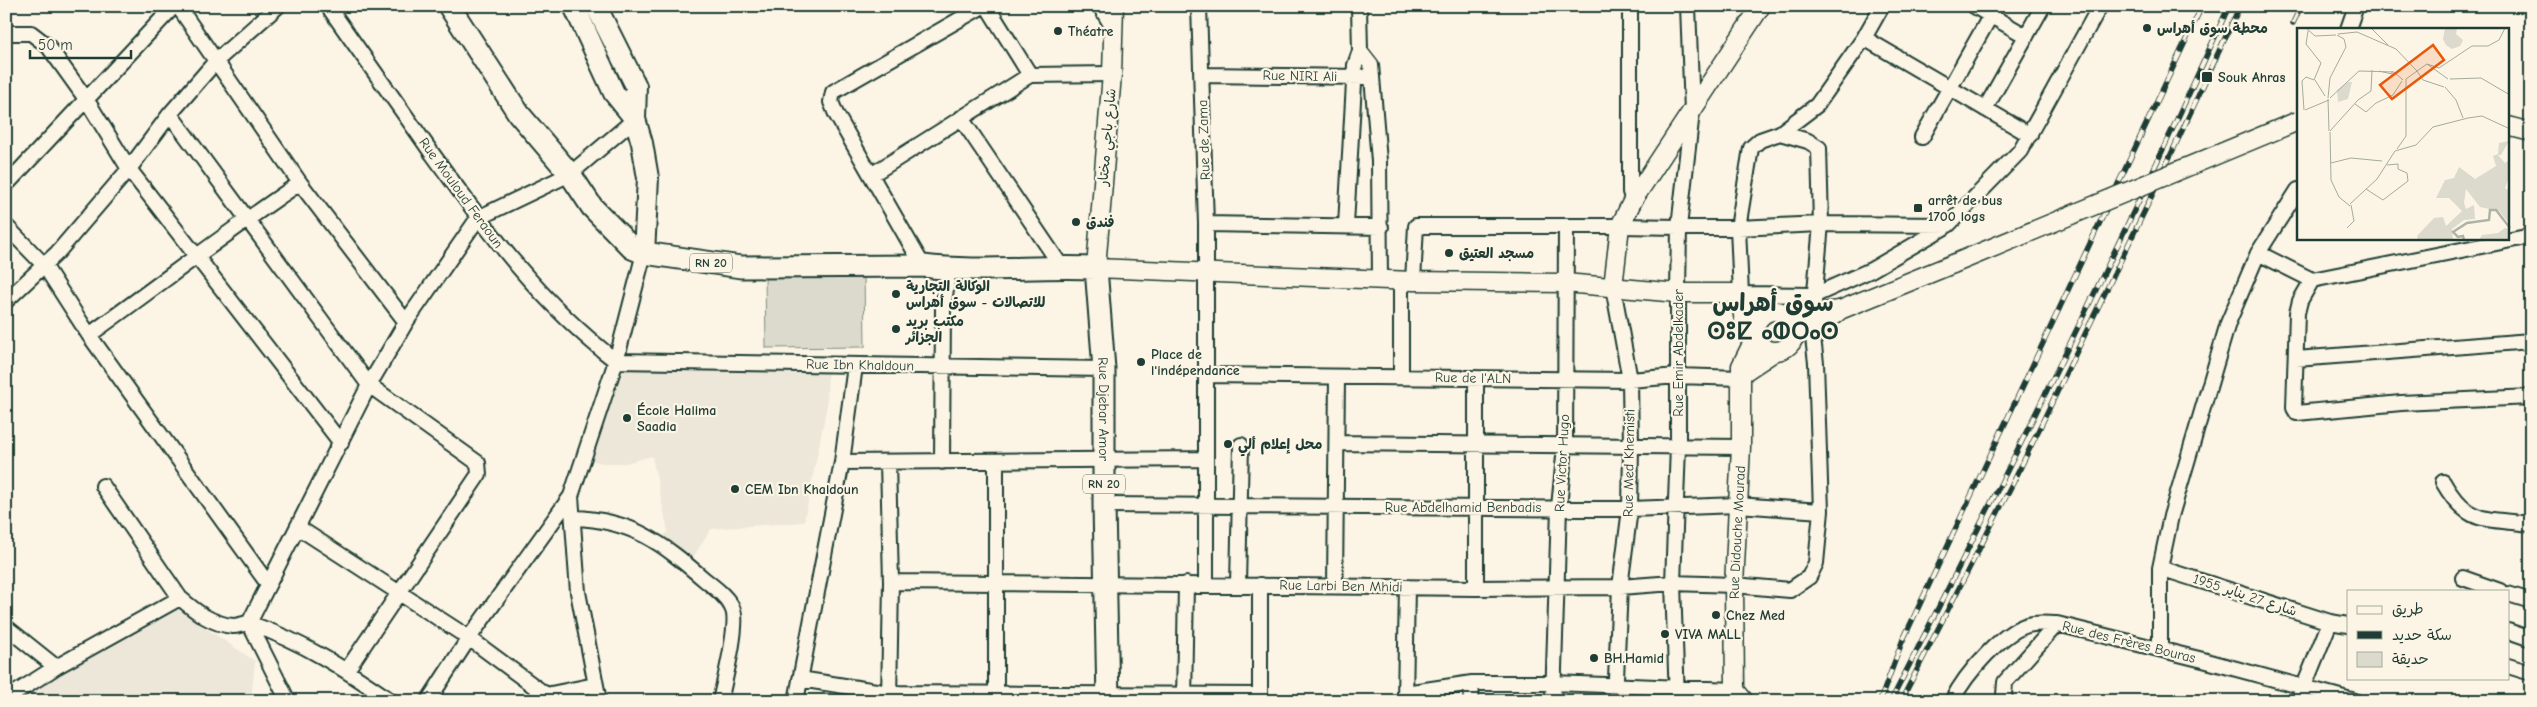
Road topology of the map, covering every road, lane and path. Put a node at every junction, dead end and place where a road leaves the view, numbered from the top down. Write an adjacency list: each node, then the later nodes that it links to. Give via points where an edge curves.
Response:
1 (174, 6): 36 (street)
2 (178, 6): 29 (street)
3 (278, 6): 29 (street)
4 (328, 6): 56 (street, Rue Mouloud Feraoun)
5 (449, 6): 49 (main road, RN 20, via 519,114)
6 (574, 6): 41 (main road, via 614,93)
7 (596, 6): 41 (main road, via 636,86)
8 (983, 6): 50 (street, via 833,92 832,108)
9 (987, 6): 31 (street)
10 (1100, 6): 23 (street)
11 (1114, 6): 23 (street, شارع باجي مختار)
12 (1199, 6): 32 (street, Rue de Zama)
13 (1359, 6): 28 (street)
14 (1630, 6): 54 (street, via 1630,192)
15 (1688, 6): 38 (street, Rue Emir Abdelkader)
16 (1762, 6): 38 (street)
17 (1882, 6): 27 (street)
18 (1974, 6): 22 (street)
19 (2043, 6): 26 (street)
20 (2100, 6): 46 (street)
21 (2356, 6): 24 (street)
22 (1994, 11): 26 (street); 35 (street)
23 (1113, 28): 30 (street, شارع باجي مختار)
24 (2348, 28)
25 (6, 33): 36 (street, via 31,33 43,41)
26 (2026, 36): 37 (street)
27 (1864, 38): 35 (street); 45 (street, via 1817,105)
28 (1360, 51): 33 (street); 34 (street, via 1370,65)
29 (216, 60): 39 (street); 51 (street)
30 (1112, 74): 31 (street); 74 (street, شارع باجي مختار)
31 (1030, 75): 40 (street)
32 (1202, 75): 33 (street, Rue NIRI Ali); 57 (street, Rue de Zama)
33 (1354, 76): 34 (street, Rue NIRI Ali); 59 (street)
34 (1371, 77): 65 (street)
35 (1948, 87): 37 (street); 47 (street)
36 (86, 99): 48 (street); 52 (street)
37 (1985, 109): 46 (street)
38 (1692, 112): 54 (street); 64 (street, Rue Emir Abdelkader)
39 (170, 114): 48 (street); 55 (street)
40 (961, 118): 50 (street); 73 (street)
41 (636, 119): 49 (street); 68 (main road, via 648,178)
42 (2297, 121): 85 (street, bridge, via 1840,310)
43 (2510, 127): 44 (street)
44 (2531, 132)
45 (1780, 133): 58 (street, via 1819,148); 66 (street, via 1760,140 1751,148)
46 (2030, 135): 60 (street, via 2020,151)
47 (1922, 137)
48 (129, 169): 70 (street); 71 (street)
49 (570, 174): 56 (street); 68 (main road, RN 20, via 592,207 632,248)
50 (871, 175): 72 (street)
51 (300, 183): 55 (street); 87 (street)
52 (6, 186)
53 (2297, 192): 69 (street)
54 (1633, 200): 63 (street)
55 (248, 218): 70 (street); 106 (street)
56 (478, 218): 87 (street); 94 (street, Rue Mouloud Feraoun, via 550,303)
57 (1206, 224): 59 (street); 76 (street, Rue de Zama)
58 (1821, 224): 60 (street); 66 (street); 85 (street)
59 (1346, 225): 65 (street)
60 (1948, 225): 85 (street, via 1871,270)
61 (6, 226): 71 (street)
62 (1566, 226): 63 (street); 79 (street, via 1416,226); 80 (street, Rue Victor Hugo)
63 (1620, 226): 64 (street); 81 (street, Rue Med Khemisti)
64 (1679, 226): 66 (street); 82 (street, Rue Emir Abdelkader)
65 (1381, 227): 77 (street)
66 (1738, 228): 83 (street)
67 (2531, 236): 78 (street)
68 (644, 253): 72 (main road, RN 20, via 741,267); 94 (street)
69 (2258, 253): 78 (street); 138 (street, via 2228,323 2171,516)
70 (198, 257): 88 (street); 108 (street)
71 (44, 265): 84 (street); 88 (street)
72 (923, 266): 75 (main road, RN 20)
73 (1061, 266): 74 (main road, RN 20); 75 (main road, RN 20)
74 (1096, 268): 76 (street); 97 (main road, Rue Djebar Amor / RN 20)
75 (949, 269): 96 (street, via 943,309)
76 (1206, 274): 77 (street); 98 (street, Rue de Zama)
77 (1380, 280): 79 (street)
78 (2312, 280): 93 (street, via 2297,312)
79 (1407, 281): 80 (street); 102 (street)
80 (1565, 283): 81 (street); 104 (street, Rue Victor Hugo)
81 (1614, 287): 82 (street); 105 (street, Rue Med Khemisti)
82 (1678, 293): 83 (street); 99 (street, Rue Emir Abdelkader)
83 (1741, 294): 85 (street); 89 (street, via 1744,323)
84 (6, 301)
85 (1814, 312): 86 (street); 90 (street); 134 (street)
86 (1787, 316): 89 (street, via 1776,311 1764,314 1757,322); 90 (street, via 1794,326)
87 (406, 322): 106 (street)
88 (89, 335): 144 (street)
89 (1756, 335): 92 (street, via 1764,348); 100 (street, Rue Didouche Mourad, via 1744,359)
90 (1794, 336): 92 (street, via 1790,345)
91 (2531, 341): 93 (street)
92 (1774, 352): 100 (street)
93 (2296, 359): 107 (street, via 2294,408 2299,414)
94 (616, 361): 95 (street, Rue Ibn Khaldoun); 124 (street)
95 (855, 366): 96 (street, Rue Ibn Khaldoun); 119 (street)
96 (943, 366): 97 (street, Rue Ibn Khaldoun); 121 (street)
97 (1104, 369): 117 (main road, Rue Djebar Amor / RN 20)
98 (1205, 375): 101 (street, Rue de l'ALN); 116 (street, Rue de Zama)
99 (1678, 376): 100 (street, Rue de l'ALN); 105 (street, Rue de l'ALN); 113 (street, Rue Emir Abdelkader)
100 (1741, 376): 115 (street, Rue Didouche Mourad)
101 (1337, 377): 102 (street, Rue de l'ALN); 109 (street)
102 (1401, 377): 103 (street, Rue de l'ALN)
103 (1476, 378): 104 (street, Rue de l'ALN); 111 (street)
104 (1565, 379): 105 (street, Rue de l'ALN); 112 (street, Rue Victor Hugo)
105 (1630, 380): 114 (street, Rue Med Khemisti)
106 (369, 385): 108 (street); 156 (street, via 476,459 480,469)
107 (2531, 396)
108 (341, 443): 137 (street)
109 (1337, 443): 111 (street); 129 (street)
110 (1241, 445): 128 (street)
111 (1476, 445): 112 (street); 131 (street)
112 (1565, 446): 114 (street); 130 (street, Rue Victor Hugo)
113 (1678, 446): 114 (street); 115 (street); 132 (street, Rue Emir Abdelkader)
114 (1630, 447): 133 (street, Rue Med Khemisti)
115 (1741, 448): 126 (street, Rue Didouche Mourad)
116 (1206, 459): 117 (street); 127 (street, Rue de Zama)
117 (1104, 460): 118 (street); 125 (main road, Rue Djebar Amor / RN 20)
118 (996, 461): 121 (street); 142 (street)
119 (842, 462): 120 (street); 173 (street)
120 (888, 462): 121 (street); 140 (street)
121 (942, 462)
122 (2443, 482): 136 (street, via 2455,502 2474,516)
123 (103, 486): 158 (street)
124 (571, 496): 135 (street); 166 (street)
125 (1104, 505): 127 (street, Rue Abdelhamid Benbadis); 141 (main road, Rue Djebar Amor / RN 20)
126 (1738, 505): 132 (street, Rue Abdelhamid Benbadis); 134 (street, Rue Abdelhamid Benbadis); 150 (street, Rue Didouche Mourad)
127 (1206, 506): 128 (street, Rue Abdelhamid Benbadis); 146 (street, Rue de Zama)
128 (1240, 506): 129 (street, Rue Abdelhamid Benbadis); 147 (street)
129 (1336, 507): 131 (street, Rue Abdelhamid Benbadis); 149 (street)
130 (1559, 507): 131 (street, Rue Abdelhamid Benbadis); 133 (street, Rue Abdelhamid Benbadis); 152 (street, Rue Victor Hugo)
131 (1476, 508): 154 (street)
132 (1676, 508): 133 (street, Rue Abdelhamid Benbadis); 143 (street, Rue Emir Abdelkader)
133 (1630, 509): 153 (street, Rue Med Khemisti)
134 (1821, 511): 150 (street, Rue Larbi Ben Mhidi, via 1816,563 1809,577 1790,590)
135 (574, 518): 176 (street, via 578,592); 193 (street, via 606,520 652,538 723,596 734,611 734,629)
136 (2531, 524)
137 (299, 528): 144 (street); 156 (street)
138 (2160, 568): 160 (street, شارع 27 يناير 1955); 168 (street)
139 (2464, 578): 155 (street)
140 (891, 582): 142 (street, Rue Larbi Ben Mhidi); 180 (street)
141 (1105, 582): 142 (street, Rue Larbi Ben Mhidi); 145 (street, Rue Larbi Ben Mhidi); 185 (main road, Rue Djebar Amor / RN 20)
142 (996, 583): 181 (street)
143 (1673, 583): 150 (street, Rue Larbi Ben Mhidi); 153 (street, Rue Larbi Ben Mhidi); 179 (street, Rue Emir Abdelkader)
144 (268, 584): 161 (street)
145 (1186, 584): 146 (street, Rue Larbi Ben Mhidi); 186 (street)
146 (1206, 584): 147 (street, Rue Larbi Ben Mhidi)
147 (1238, 585): 148 (street, Rue Larbi Ben Mhidi)
148 (1260, 585): 149 (street, Rue Larbi Ben Mhidi); 187 (street)
149 (1335, 585): 151 (street, Rue Larbi Ben Mhidi)
150 (1734, 585): 183 (street, Rue Didouche Mourad)
151 (1407, 586): 154 (street, Rue Larbi Ben Mhidi); 182 (street)
152 (1557, 587): 153 (street, Rue Larbi Ben Mhidi); 154 (street, Rue Larbi Ben Mhidi); 175 (street, Rue Victor Hugo)
153 (1620, 587): 177 (street, Rue Med Khemisti)
154 (1476, 588)
155 (2497, 590)
156 (398, 592): 166 (street); 171 (street)
157 (2510, 595): 159 (street)
158 (180, 598): 161 (street, via 212,620 233,626); 169 (street)
159 (2531, 601)
160 (2330, 622): 163 (street, شارع 27 يناير 1955); 178 (street)
161 (249, 623): 171 (street); 189 (street)
162 (2057, 624): 168 (street, Rue des Frères Bouras); 198 (street, Rue des Frères Bouras, via 2033,624 2004,638); 199 (street, via 2005,682)
163 (2347, 625)
164 (6, 627): 169 (street)
165 (2510, 632): 167 (street)
166 (469, 638): 184 (street); 191 (street)
167 (2531, 639)
168 (2160, 649): 178 (street, Rue des Frères Bouras)
169 (56, 667): 188 (street)
170 (2510, 667): 172 (street)
171 (347, 670): 190 (street)
172 (2531, 673)
173 (800, 679): 180 (street); 194 (street)
174 (1472, 683): 175 (street); 182 (street); 195 (street)
175 (1552, 683): 177 (street); 196 (street, Rue Victor Hugo)
176 (595, 685): 184 (street); 192 (street)
177 (1615, 686): 179 (street); 197 (street, Rue Med Khemisti)
178 (2305, 686): 200 (street); 201 (street)
179 (1678, 694): 183 (street)
180 (889, 697): 181 (street)
181 (996, 697): 185 (street)
182 (1405, 697)
183 (1738, 697)
184 (544, 698)
185 (1108, 698): 186 (street)
186 (1184, 698): 187 (street)
187 (1260, 698)
188 (6, 699)
189 (288, 701)
190 (391, 701)
191 (428, 701)
192 (599, 701)
193 (720, 701)
194 (796, 701)
195 (1471, 701)
196 (1553, 701)
197 (1616, 701)
198 (1952, 701)
199 (2006, 701)
200 (2298, 701)
201 (2355, 701)

